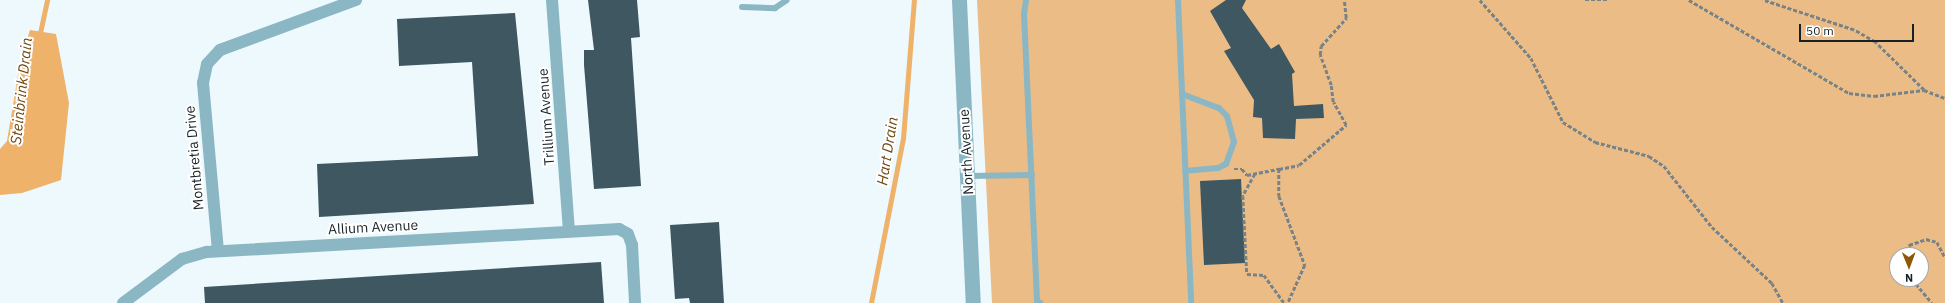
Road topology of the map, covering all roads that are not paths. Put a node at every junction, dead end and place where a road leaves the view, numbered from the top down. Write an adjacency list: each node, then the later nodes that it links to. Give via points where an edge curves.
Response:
1 (356, 0): 13 (street, Montbretia Drive, via 220,50 207,64 203,83)
2 (552, 0): 12 (street, Trillium Avenue)
3 (788, 0): 7 (lane, via 775,8)
4 (959, 0): 11 (street, North Avenue)
5 (1026, 0): 10 (lane, via 1024,14)
6 (1178, 0): 8 (lane)
7 (742, 7)
8 (1182, 94): 9 (lane); 9 (lane, via 1209,102 1227,116 1234,150 1226,164 1218,168)
9 (1185, 171): 18 (lane)
10 (1032, 175): 11 (lane); 17 (lane, via 1037,301)
11 (967, 176): 16 (street, North Avenue)
12 (569, 231): 13 (street, Allium Avenue); 15 (street, Allium Avenue, via 619,229 628,234 632,245)
13 (218, 251): 14 (street, Allium Avenue, via 182,259)
14 (123, 303)
15 (635, 303)
16 (973, 303)
17 (1041, 303)
18 (1191, 303)

